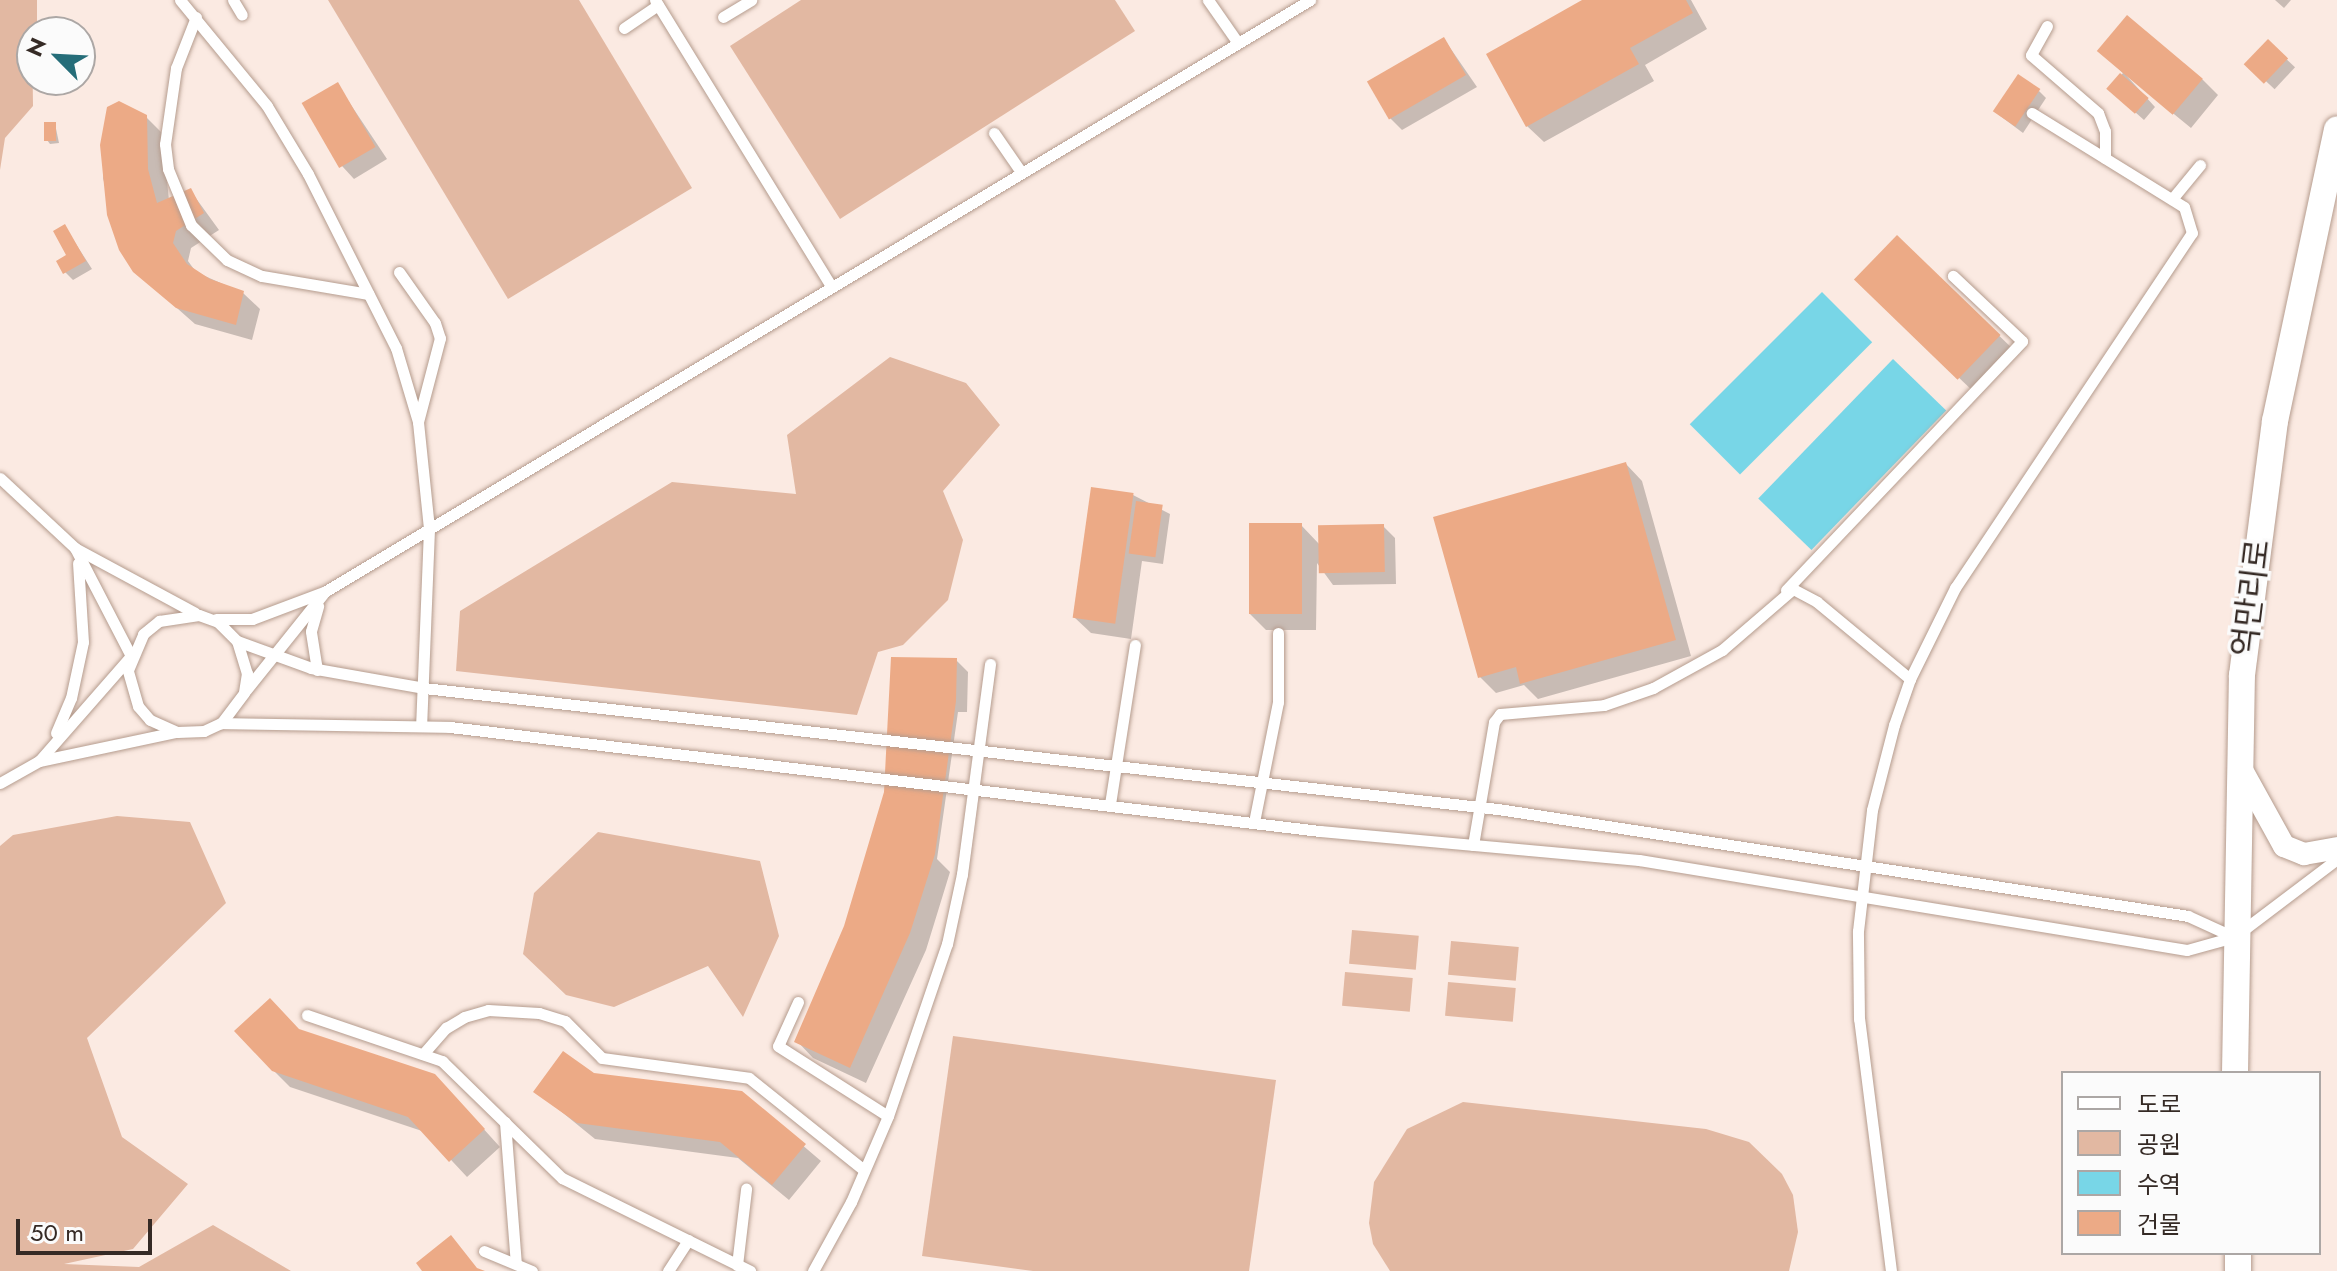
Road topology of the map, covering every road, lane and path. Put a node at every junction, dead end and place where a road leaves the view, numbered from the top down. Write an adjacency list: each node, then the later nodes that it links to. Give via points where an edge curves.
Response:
1 (180, 0): 8 (lane)
2 (233, 0): 7 (lane)
3 (751, 0): 9 (lane)
4 (1208, 0): 12 (lane)
5 (1310, 0): 12 (lane)
6 (656, 2): 11 (lane); 22 (lane)
7 (242, 15)
8 (196, 17): 23 (lane, via 267,106); 23 (lane, via 176,68 165,144 168,169 191,225 227,260 262,276)
9 (723, 17)
10 (2047, 26): 16 (lane, via 2031,55 2098,113 2105,131)
11 (624, 28)
12 (1238, 43): 18 (lane)
13 (2032, 113): 16 (lane)
14 (2337, 130): 46 (street, 억만리로, via 2275,421 2242,675)
15 (994, 133): 18 (lane)
16 (2105, 158): 19 (lane)
17 (2200, 165): 19 (lane)
18 (1021, 172): 22 (lane)
19 (2172, 199): 38 (lane, via 2190,219 2188,246 1955,588)
20 (399, 272): 24 (lane, via 440,338)
21 (1953, 276): 29 (lane, via 2022,341)
22 (830, 285): 26 (lane)
23 (368, 294): 24 (lane, via 396,348)
24 (418, 422): 26 (lane)
25 (0, 478): 27 (lane)
26 (429, 529): 28 (lane); 39 (lane)
27 (75, 548): 30 (lane); 35 (lane); 45 (lane, via 83,642 63,721)
28 (326, 591): 30 (lane, via 252,619); 34 (lane); 37 (lane, via 311,631)
29 (1783, 593): 38 (lane, via 1806,593); 52 (lane, via 1722,650 1653,688 1604,705 1500,714 1494,722)
30 (204, 617): 32 (lane); 35 (lane, via 159,621 143,634)
31 (1278, 633): 49 (lane, via 1278,702)
32 (237, 641): 34 (lane); 40 (lane, via 247,673)
33 (1135, 645): 47 (lane)
34 (273, 654): 37 (lane); 40 (lane)
35 (131, 656): 43 (lane, via 130,689 138,706 150,720); 45 (lane)
36 (990, 664): 44 (lane)
37 (317, 670): 39 (lane)
38 (1910, 679): 57 (lane, via 1872,810)
39 (424, 688): 42 (lane); 44 (lane)
40 (244, 693): 41 (lane)
41 (221, 723): 42 (lane); 43 (lane, via 204,731)
42 (421, 726): 50 (lane)
43 (177, 732): 45 (lane)
44 (975, 750): 47 (lane); 50 (lane)
45 (39, 761): 48 (lane)
46 (2239, 765): 55 (street, via 2284,846 2304,854); 59 (street, 억만리로)
47 (1118, 769): 49 (lane); 51 (lane)
48 (0, 783)
49 (1262, 784): 52 (lane); 53 (lane)
50 (972, 789): 51 (lane); 64 (lane, via 947,944)
51 (1110, 804): 53 (lane)
52 (1480, 806): 54 (lane); 57 (lane)
53 (1254, 822): 54 (lane)
54 (1473, 845): 58 (lane, via 1639,860)
55 (2337, 848)
56 (2337, 859): 59 (lane)
57 (1864, 868): 58 (lane); 59 (lane, via 2188,916)
58 (1860, 897): 59 (lane, via 2187,950); 76 (lane, via 1859,1019)
59 (2234, 937): 63 (street, 억만리로)
60 (798, 1002): 64 (lane, via 778,1046)
61 (307, 1015): 62 (lane)
62 (423, 1054): 65 (lane, via 442,1061); 66 (lane, via 464,1017 488,1010 539,1013 565,1021 602,1058 749,1078)
63 (2235, 1071)
64 (888, 1116): 66 (lane)
65 (505, 1122): 68 (lane, via 562,1178); 70 (lane)
66 (864, 1170): 75 (lane)
67 (746, 1189): 71 (lane)
68 (688, 1240): 71 (lane); 73 (lane)
69 (484, 1251): 70 (lane)
70 (516, 1264): 72 (lane)
71 (737, 1265): 74 (lane)
72 (532, 1271)
73 (668, 1271)
74 (750, 1271)
75 (813, 1271)
76 (1891, 1271)

